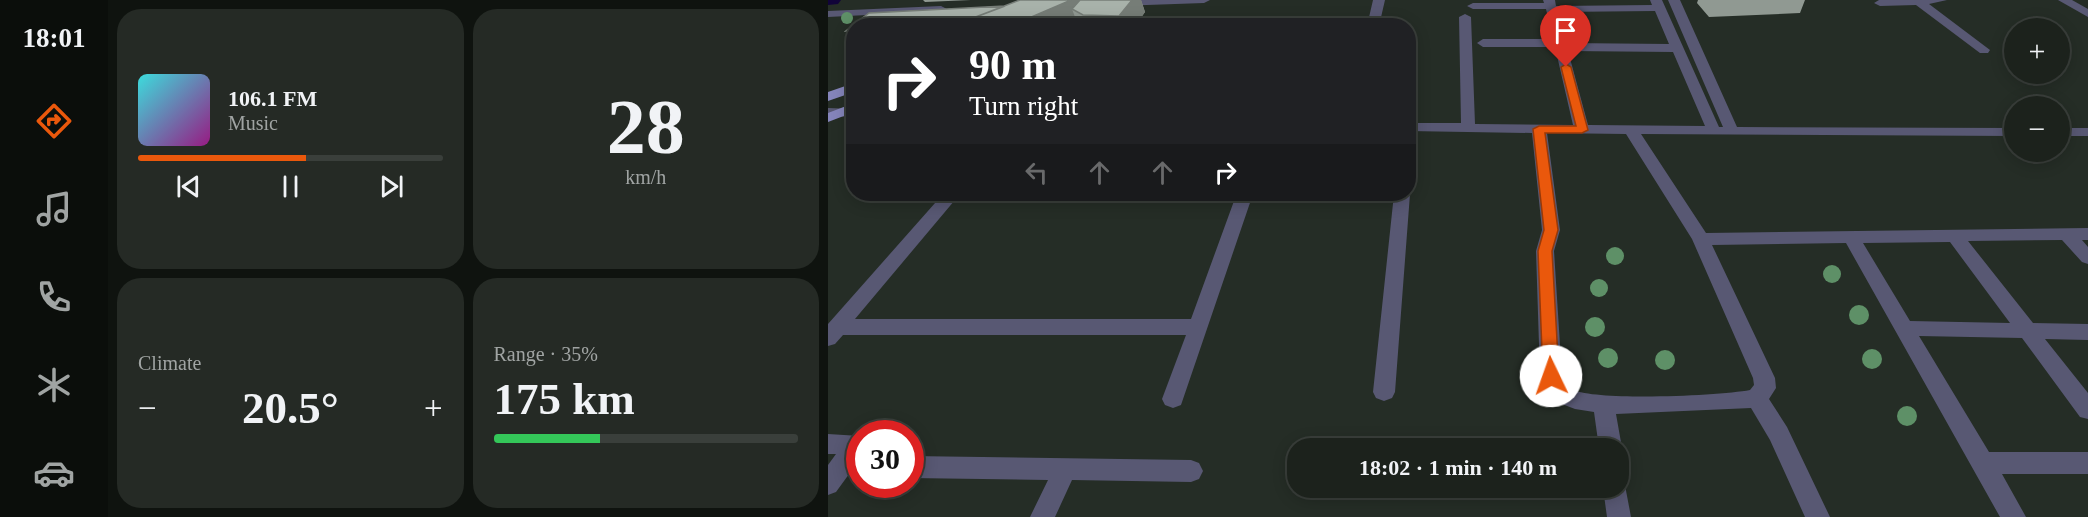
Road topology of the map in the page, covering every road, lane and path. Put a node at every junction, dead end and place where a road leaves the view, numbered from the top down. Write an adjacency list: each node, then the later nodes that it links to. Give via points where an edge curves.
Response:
1 (912, 0): 10 (street)
2 (1203, 0): 8 (street)
3 (1379, 0): 18 (street)
4 (1674, 0): 33 (street)
5 (1941, 0): 7 (street)
6 (2064, 0): 16 (street)
7 (1917, 1): 9 (street); 22 (street)
8 (1111, 2)
9 (1880, 3)
10 (828, 4)
11 (1658, 4): 12 (street); 21 (street)
12 (1550, 5): 13 (street); 20 (street)
13 (1473, 6)
14 (958, 9): 15 (street)
15 (828, 14)
16 (2088, 14)
17 (1465, 17): 28 (street)
18 (1375, 18)
19 (1483, 43): 20 (street)
20 (1561, 45): 21 (street); 30 (street)
21 (1677, 48): 32 (street)
22 (1984, 50)
23 (846, 90): 24 (main road)
24 (828, 97)
25 (844, 111): 26 (main road)
26 (828, 118)
27 (1416, 127): 28 (street)
28 (1468, 128): 29 (street)
29 (1539, 129): 30 (street); 54 (street, via 1551,230 1545,251 1551,376 1563,396)
30 (1582, 130): 31 (street)
31 (1631, 130): 32 (street); 44 (street)
32 (1714, 131): 33 (street)
33 (1732, 132): 34 (street)
34 (2004, 132)
35 (2070, 132): 36 (street)
36 (2088, 132)
37 (946, 201): 50 (street)
38 (1242, 201): 46 (street)
39 (1401, 201): 51 (street)
40 (2066, 234): 41 (street); 43 (street); 45 (street)
41 (2088, 234)
42 (1850, 235): 43 (street); 44 (street); 47 (street)
43 (1954, 235): 48 (street)
44 (1701, 239): 52 (street, via 1764,378 1765,388)
45 (2088, 258)
46 (1198, 327): 50 (street); 53 (street)
47 (1904, 328): 48 (street); 58 (street)
48 (2027, 331): 49 (street); 55 (street)
49 (2088, 332)
50 (833, 333)
51 (1384, 392)
52 (1756, 398): 54 (street); 67 (street, via 1779,434)
53 (1173, 399)
54 (1604, 404): 56 (street)
55 (2088, 410)
56 (1609, 438)
57 (828, 444): 63 (street, via 856,445)
58 (1983, 463): 59 (street); 68 (street)
59 (2088, 463)
60 (924, 466): 61 (street)
61 (1065, 469): 62 (street); 65 (street)
62 (1191, 471)
63 (843, 472)
64 (1616, 498): 66 (street)
65 (1042, 517)
66 (1619, 517)
67 (1818, 517)
68 (2014, 517)

